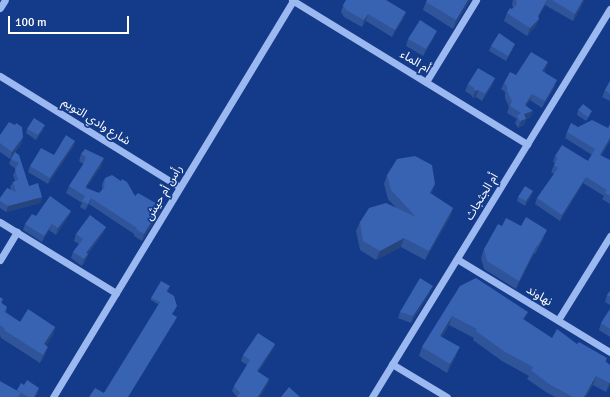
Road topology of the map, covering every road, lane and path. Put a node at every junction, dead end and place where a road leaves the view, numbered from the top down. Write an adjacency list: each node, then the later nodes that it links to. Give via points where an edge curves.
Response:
1 (5, 0): 4 (street)
2 (292, 0): 7 (street, أم الماء); 9 (street, رأس أم حيش)
3 (476, 0): 7 (street)
4 (0, 8)
5 (610, 9): 8 (street, أم الجثجاث)
6 (0, 76): 9 (street, شارع وادي التويم)
7 (426, 82): 8 (street, أم الماء)
8 (527, 144): 13 (street, أم الجثجاث)
9 (180, 187): 15 (street, رأس أم حيش)
10 (0, 222): 11 (street)
11 (17, 232): 14 (street); 15 (street)
12 (610, 236): 16 (street)
13 (457, 259): 16 (street, نهاوند); 18 (street, أم الجثجاث)
14 (0, 260)
15 (116, 293): 19 (street, رأس أم حيش)
16 (558, 320): 17 (street, نهاوند)
17 (610, 352)
18 (392, 364): 20 (street, أم الجثجاث); 21 (street)
19 (53, 397)
20 (372, 397)
21 (448, 397)

